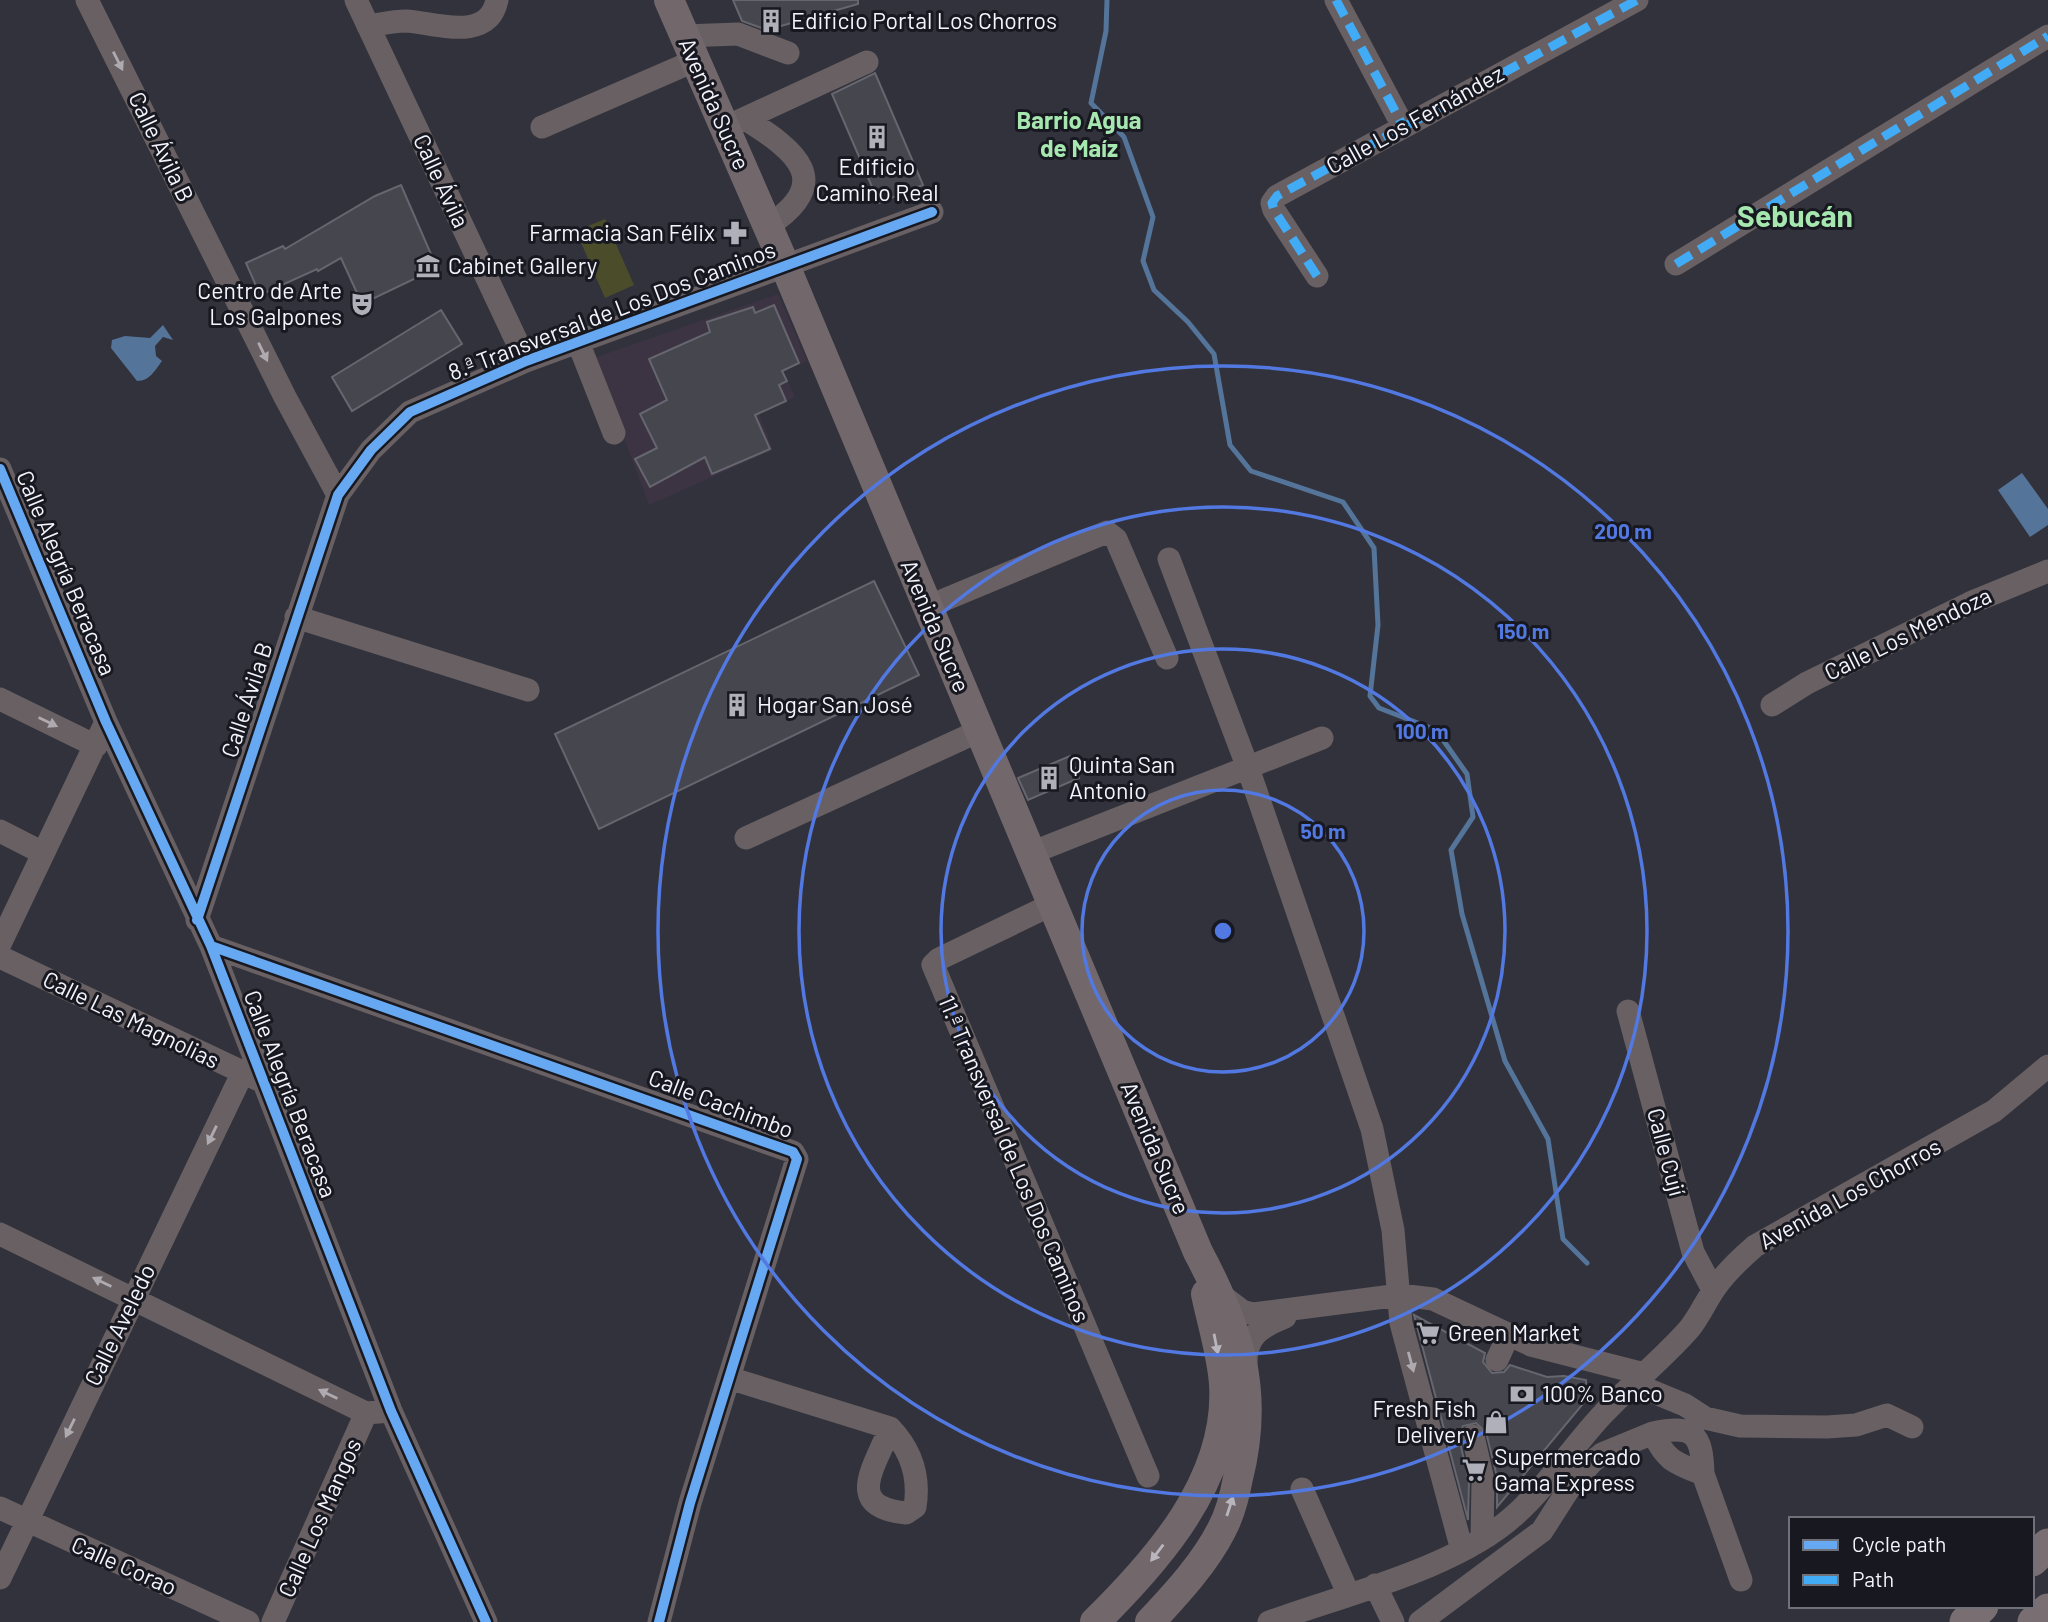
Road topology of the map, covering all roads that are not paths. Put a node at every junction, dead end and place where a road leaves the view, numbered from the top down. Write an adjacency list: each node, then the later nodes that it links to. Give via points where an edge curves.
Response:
1 (87, 0): 24 (street, Calle Ávila B, one-way to 24)
2 (356, 0): 7 (street, Calle Ávila)
3 (497, 0): 7 (street, via 488,16 468,26 439,28 403,21)
4 (669, 0): 9 (main road, Avenida Sucre)
5 (1336, 0): 13 (street)
6 (1637, 0): 13 (street, Calle Los Fernández)
7 (369, 26): 21 (street, Calle Ávila)
8 (2048, 36): 17 (street)
9 (689, 49): 10 (street, via 738,34); 12 (main road, Avenida Sucre); 14 (street)
10 (788, 53)
11 (867, 62): 12 (street)
12 (735, 124): 16 (main road, Avenida Sucre); 16 (street, via 779,140 803,173 805,189 798,203)
13 (1403, 126): 19 (street, Calle Los Fernández, via 1277,196 1272,203)
14 (542, 127)
15 (932, 212): 18 (street, 8.ª Transversal de Los Dos Caminos)
16 (768, 226): 18 (main road, Avenida Sucre)
17 (1676, 264)
18 (786, 268): 20 (street, 8.ª Transversal de Los Dos Caminos); 27 (main road, Avenida Sucre)
19 (1317, 276)
20 (578, 342): 21 (street, 8.ª Transversal de Los Dos Caminos); 22 (street)
21 (526, 361): 24 (street, 8.ª Transversal de Los Dos Caminos, via 410,412 372,450)
22 (614, 433)
23 (0, 469): 33 (street, Calle Alegría Beracasa)
24 (338, 495): 28 (street, Calle Ávila B)
25 (1169, 559): 37 (street)
26 (2048, 571): 32 (street, Calle Los Mendoza, via 1970,603 1807,683)
27 (927, 607): 29 (street, via 1107,532 1116,539); 34 (main road, Avenida Sucre)
28 (296, 618): 30 (street); 43 (street, Calle Ávila B)
29 (1167, 658)
30 (528, 690)
31 (0, 699): 36 (street, one-way to 36)
32 (1772, 705)
33 (106, 722): 36 (street); 43 (street, Calle Alegría Beracasa)
34 (979, 730): 39 (street); 41 (main road, Avenida Sucre)
35 (1322, 738): 37 (street)
36 (96, 746): 40 (street)
37 (1248, 768): 41 (street); 54 (street, via 1372,1129 1393,1230)
38 (0, 831): 40 (street)
39 (746, 838)
40 (43, 853): 44 (street)
41 (1031, 853): 42 (main road, Avenida Sucre)
42 (1053, 904): 51 (main road, Avenida Sucre); 71 (street, 11.ª Transversal de Los Dos Caminos, via 933,965)
43 (197, 920): 45 (street, Calle Alegría Beracasa)
44 (0, 944)
45 (211, 946): 49 (street, Calle Alegría Beracasa); 59 (street, Calle Cachimbo, via 793,1152 797,1159)
46 (0, 957): 49 (street, Calle Las Magnolias)
47 (1628, 1011): 52 (street, Calle Cují, via 1693,1252)
48 (2048, 1066): 52 (street, Avenida Los Chorros, via 1984,1117 1755,1246)
49 (253, 1078): 55 (street, Calle Aveledo, one-way to 55); 62 (street, Calle Alegría Beracasa)
50 (0, 1234): 55 (street, one-way to 50)
51 (1198, 1252): 53 (main road, Avenida Sucre); 88 (main road, Avenida Sucre, one-way to 88, via 1224,1383 1218,1444 1202,1488 1168,1538 1130,1587)
52 (1713, 1290): 60 (street, Avenida Los Chorros, via 1691,1327)
53 (1221, 1295): 56 (street, via 1253,1314); 61 (main road, Avenida Sucre, via 1238,1341)
54 (1400, 1295): 56 (street); 57 (street, via 1433,1299); 75 (street, one-way to 75, via 1401,1323)
55 (134, 1298): 63 (street, one-way to 55); 74 (street, Calle Aveledo, one-way to 74)
56 (1311, 1307): 61 (street, via 1261,1326 1252,1335 1246,1357)
57 (1508, 1336): 58 (street); 60 (street)
58 (1497, 1360)
59 (729, 1378): 65 (street); 87 (street, Calle Cachimbo)
60 (1639, 1379): 64 (street, Avenida Los Chorros); 66 (street, via 1705,1418 1740,1426 1827,1427 1886,1416)
61 (1248, 1391): 89 (main road, Avenida Sucre, one-way to 61, via 1178,1592 1223,1529 1246,1447)
62 (391, 1411): 63 (street); 86 (street, Calle Alegría Beracasa)
63 (366, 1413): 85 (street, Calle Los Mangos)
64 (1595, 1424): 69 (street); 75 (street, Avenida Los Chorros, via 1516,1514)
65 (890, 1427)
66 (1912, 1427)
67 (1653, 1433): 69 (street); 70 (street, via 1675,1464); 70 (street, via 1671,1429 1692,1433 1699,1439)
68 (1473, 1436): 75 (street, via 1483,1480)
69 (1618, 1450): 92 (street, via 1602,1454 1581,1473 1542,1531)
70 (1703, 1474): 79 (street)
71 (1148, 1476)
72 (1302, 1489): 81 (street)
73 (0, 1508): 74 (street, Calle Corao)
74 (26, 1521): 78 (street, Calle Aveledo); 84 (street, Calle Corao)
75 (1472, 1544): 80 (street, Avenida Los Chorros)
76 (2048, 1545): 77 (highway)
77 (2034, 1558)
78 (0, 1578)
79 (1741, 1580)
80 (1375, 1585): 81 (street, Avenida Los Chorros); 91 (street)
81 (1348, 1593): 90 (street, Avenida Los Chorros)
82 (1980, 1608): 93 (highway)
83 (2048, 1609): 94 (highway)
84 (248, 1622)
85 (273, 1622)
86 (486, 1622)
87 (659, 1622)
88 (1094, 1622)
89 (1150, 1622)
90 (1269, 1622)
91 (1393, 1622)
92 (1420, 1622)
93 (1966, 1622)
94 (2034, 1622)

